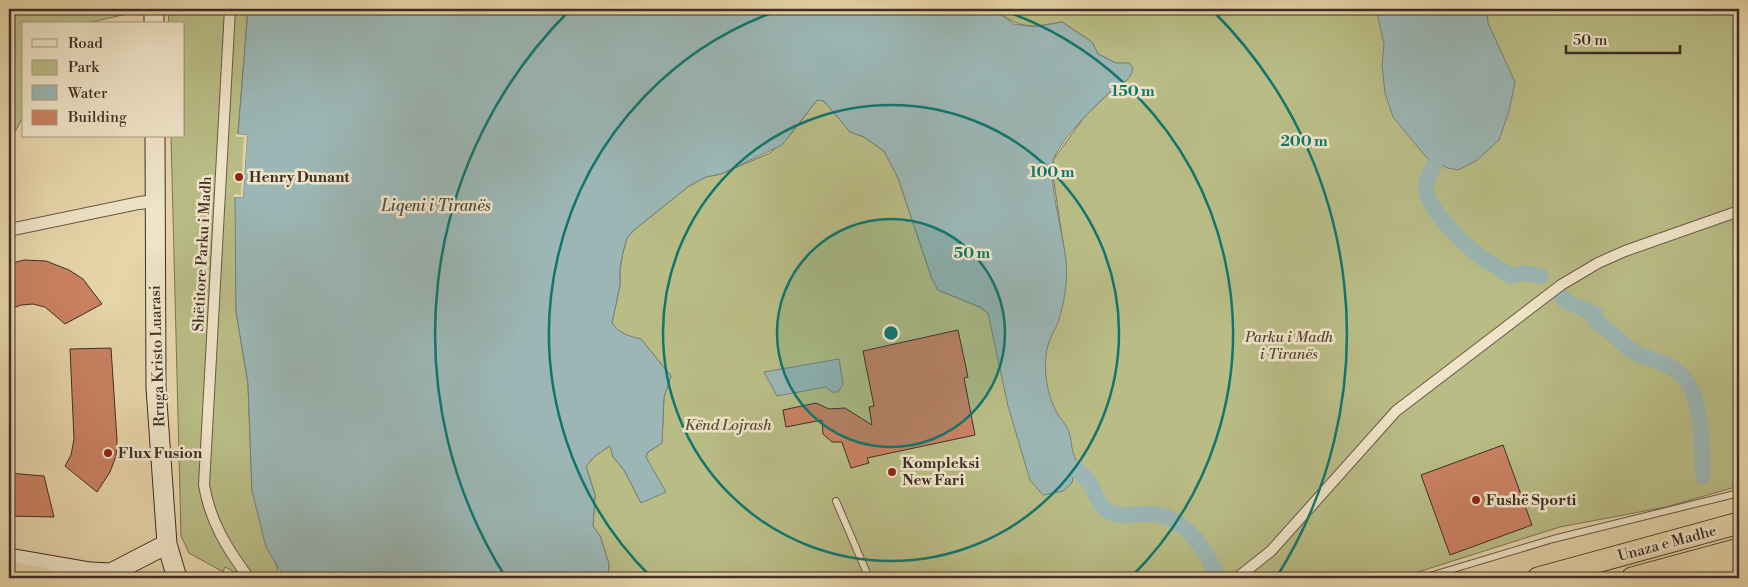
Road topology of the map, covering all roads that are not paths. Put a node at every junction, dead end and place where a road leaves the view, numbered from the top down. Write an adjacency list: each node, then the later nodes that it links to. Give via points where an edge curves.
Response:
1 (154, 9): 3 (main road)
2 (230, 9): 20 (street, Shëtitore Parku i Madh, via 205,470 207,500 217,530)
3 (154, 22)
4 (155, 138): 5 (main road, Rruga Kristo Luarasi)
5 (155, 201): 7 (street); 13 (main road, Rruga Kristo Luarasi, via 156,388)
6 (1739, 211): 22 (street, via 1618,254 1561,285 1396,411 1271,551)
7 (9, 230)
8 (1739, 493): 12 (lane)
9 (836, 501): 21 (lane)
10 (1739, 523): 24 (highway, Unaza e Madhe)
11 (1550, 530): 12 (lane)
12 (1552, 539): 23 (lane)
13 (167, 544): 15 (main road, via 112,573); 18 (main road, Rruga Kristo Luarasi)
14 (1739, 549): 25 (highway, Unaza e Madhe)
15 (9, 558)
16 (1739, 561): 26 (highway)
17 (9, 572): 19 (highway)
18 (178, 577)
19 (43, 578)
20 (249, 578)
21 (869, 578)
22 (1237, 578)
23 (1423, 578)
24 (1538, 578)
25 (1632, 578)
26 (1697, 578)

